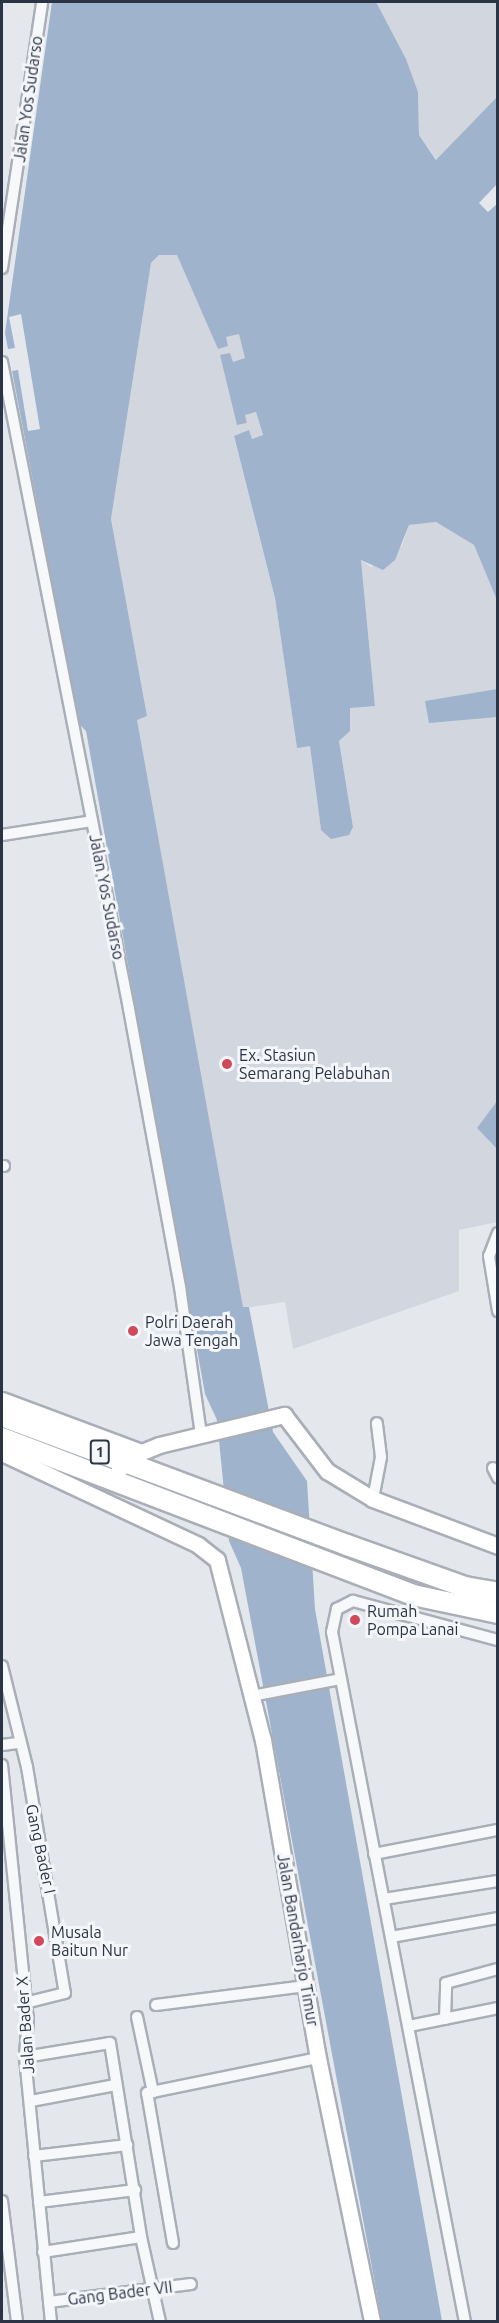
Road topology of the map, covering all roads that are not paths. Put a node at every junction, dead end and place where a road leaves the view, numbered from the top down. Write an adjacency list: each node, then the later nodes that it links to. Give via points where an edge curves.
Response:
1 (42, 2): 2 (street, Jalan Yos Sudarso)
2 (2, 268)
3 (2, 362): 4 (street, Jalan Yos Sudarso)
4 (93, 821): 5 (street); 11 (street, Jalan Yos Sudarso, via 180,1287)
5 (2, 836)
6 (498, 1233): 7 (street, via 489,1256)
7 (498, 1311)
8 (2, 1400): 13 (street)
9 (2, 1416): 15 (highway, 1)
10 (377, 1423): 18 (street, via 381,1457)
11 (201, 1434): 13 (street); 18 (street, via 284,1415 327,1471)
12 (2, 1438): 16 (highway, 1)
13 (141, 1452): 15 (street)
14 (2, 1453): 16 (street)
15 (122, 1460): 17 (street); 20 (highway, 1)
16 (72, 1474): 17 (highway, 1); 26 (street, Jalan Bandarharjo Timur, via 98,1501 208,1549 217,1560)
17 (115, 1482): 20 (highway, 1)
18 (373, 1499): 19 (street)
19 (498, 1546)
20 (345, 1555): 21 (highway, 1); 22 (highway, 1, via 413,1595)
21 (498, 1593)
22 (498, 1613)
23 (498, 1640): 25 (street, via 346,1602 337,1609 332,1632)
24 (2, 1666): 27 (street, Gang Bader I)
25 (340, 1679): 26 (street); 31 (street)
26 (256, 1695): 37 (street, Jalan Bandarharjo Timur)
27 (18, 1743): 28 (street); 38 (street, Gang Bader I, via 50,1888 65,1994)
28 (2, 1745)
29 (2, 1765): 38 (street, Jalan Bader X)
30 (498, 1830): 31 (street)
31 (375, 1854): 33 (street)
32 (498, 1881): 33 (street)
33 (384, 1899): 35 (street)
34 (498, 1918): 35 (street)
35 (391, 1937): 43 (street)
36 (498, 1968): 42 (street, via 446,1983)
37 (306, 1986): 39 (street); 45 (street, Jalan Bandarharjo Timur)
38 (25, 2003): 44 (street, Jalan Bader X)
39 (156, 2005)
40 (498, 2008): 42 (street)
41 (137, 2017): 47 (street)
42 (446, 2019): 43 (street)
43 (409, 2026): 66 (street)
44 (25, 2057): 46 (street, via 110,2043); 48 (street, Jalan Bader X)
45 (318, 2058): 47 (street); 65 (street, Jalan Bandarharjo Timur)
46 (116, 2085): 48 (street); 49 (street)
47 (153, 2092): 55 (street, via 147,2094)
48 (31, 2101): 50 (street, Jalan Bader X)
49 (127, 2145): 50 (street); 51 (street)
50 (34, 2156): 53 (street, Jalan Bader X)
51 (135, 2190): 53 (street); 54 (street)
52 (2, 2202): 56 (street)
53 (39, 2202): 57 (street, Jalan Bader X)
54 (141, 2237): 57 (street); 60 (street)
55 (173, 2243)
56 (4, 2244): 58 (street)
57 (43, 2252): 61 (street, Jalan Bader X)
58 (6, 2274): 62 (street)
59 (191, 2284): 60 (street, Gang Bader VII)
60 (156, 2289): 61 (street, Gang Bader VII); 64 (street)
61 (49, 2302): 63 (street, Jalan Bader X)
62 (17, 2322)
63 (51, 2322)
64 (160, 2322)
65 (372, 2322)
66 (465, 2322)

